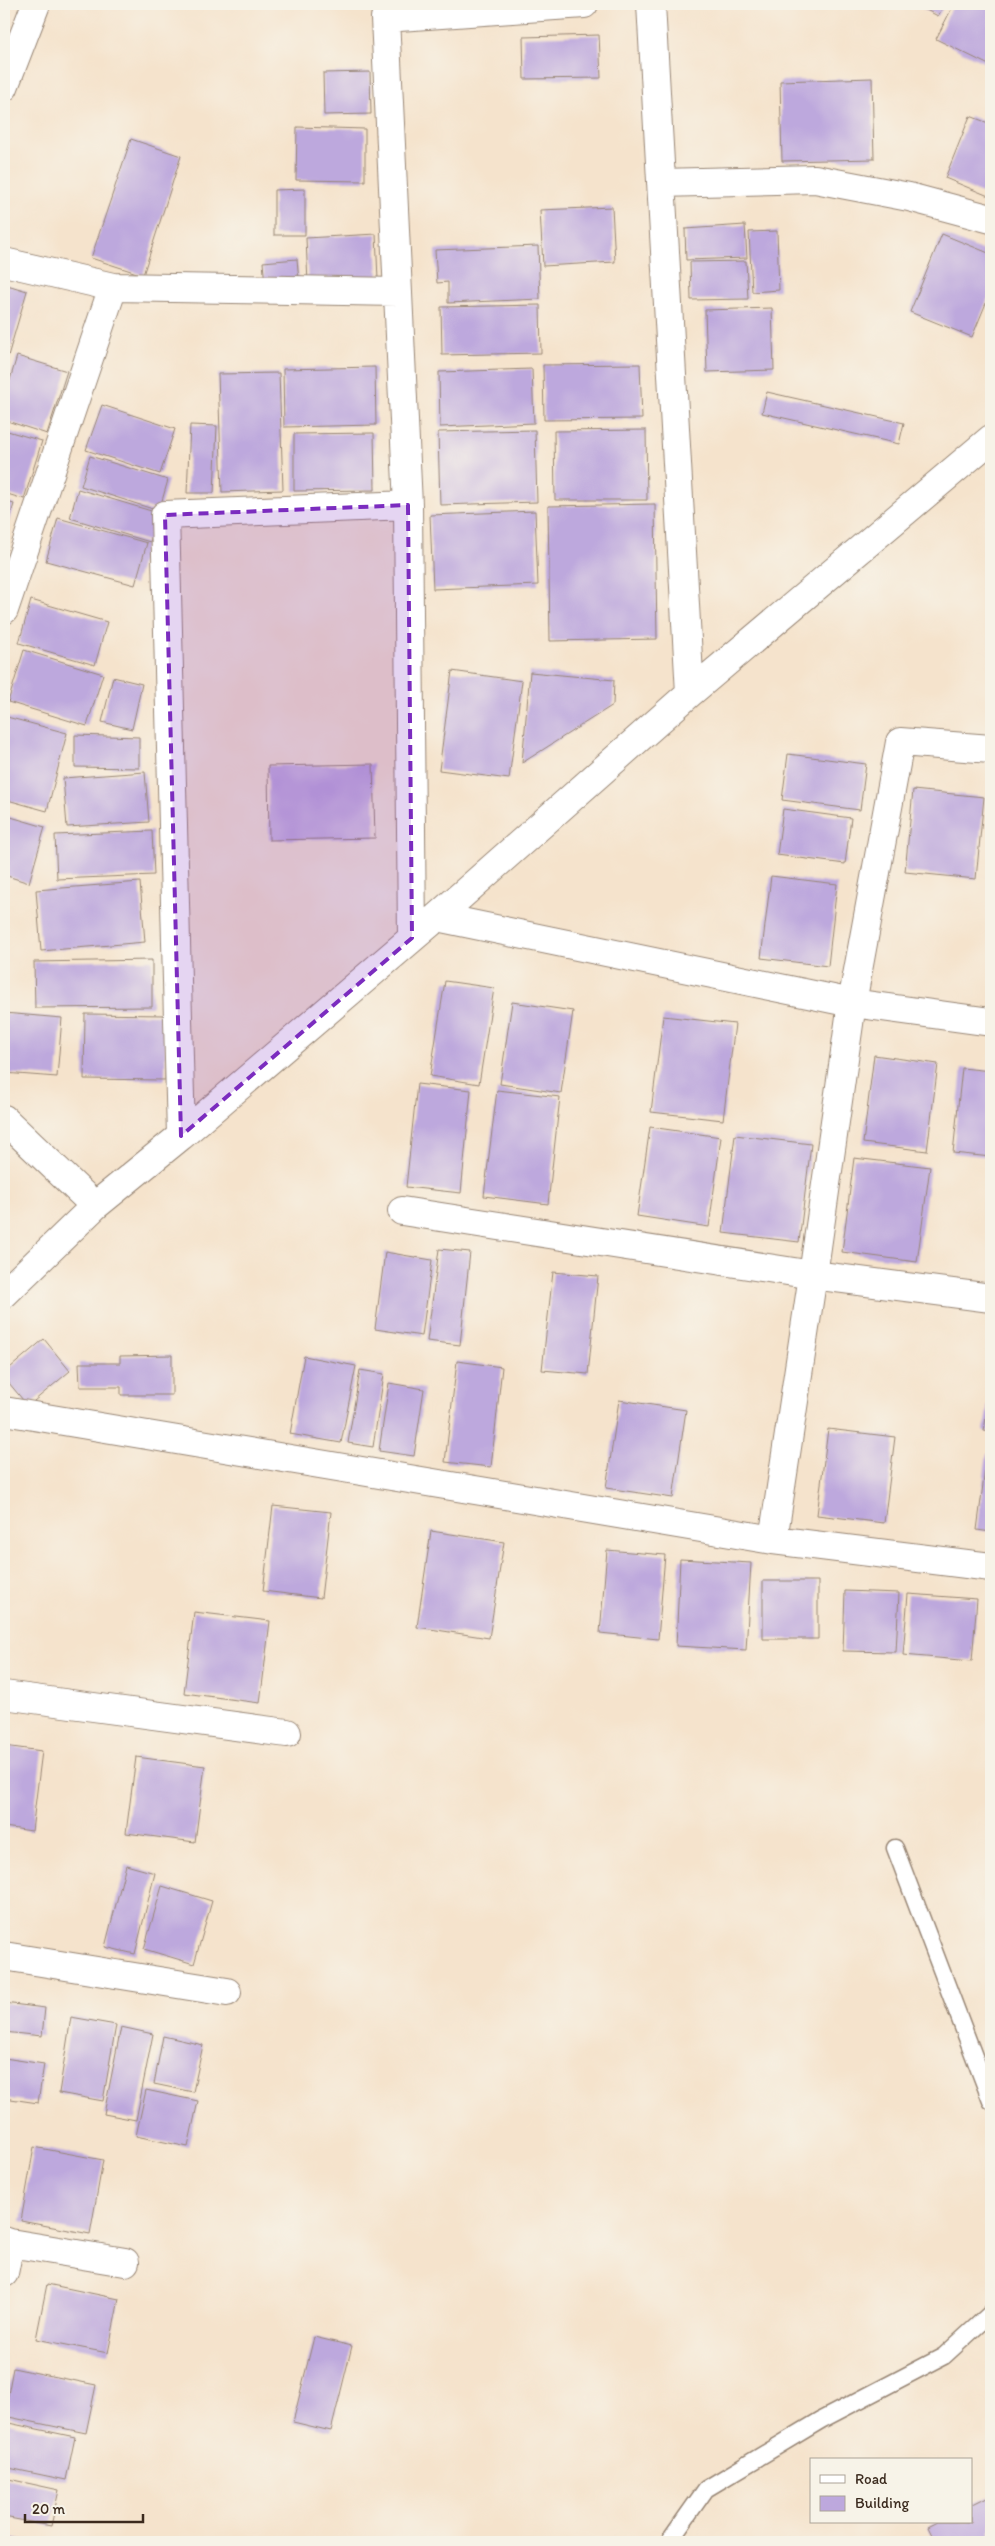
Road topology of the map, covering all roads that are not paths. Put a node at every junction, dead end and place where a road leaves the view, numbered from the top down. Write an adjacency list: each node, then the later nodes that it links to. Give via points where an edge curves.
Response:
1 (36, 4): 5 (street)
2 (584, 4): 4 (street)
3 (650, 4): 6 (street)
4 (385, 11): 10 (street)
5 (4, 87)
6 (661, 183): 7 (street, via 815,179 908,197); 14 (street)
7 (991, 219)
8 (4, 262): 9 (street)
9 (112, 287): 10 (street); 13 (street)
10 (398, 292): 12 (street)
11 (991, 440): 14 (street)
12 (408, 505): 17 (street); 21 (street, via 165,515)
13 (4, 610)
14 (690, 692): 16 (street)
15 (991, 749): 18 (street, via 900,742)
16 (437, 917): 17 (street); 18 (street)
17 (412, 938): 21 (street)
18 (852, 1003): 19 (street); 24 (street)
19 (991, 1022)
20 (4, 1119): 22 (street)
21 (181, 1136): 22 (street)
22 (94, 1206): 25 (street)
23 (402, 1211): 24 (street)
24 (813, 1275): 26 (street); 28 (street)
25 (4, 1294)
26 (991, 1298)
27 (4, 1411): 28 (street)
28 (772, 1540): 29 (street)
29 (991, 1567)
30 (4, 1695): 31 (street)
31 (287, 1733)
32 (895, 1848): 35 (lane)
33 (4, 1956): 34 (street)
34 (227, 1992)
35 (991, 2101)
36 (7, 2242): 37 (street); 38 (street)
37 (125, 2262)
38 (4, 2273)
39 (991, 2313): 40 (lane, via 944,2356 821,2420 706,2488)
40 (671, 2542)

